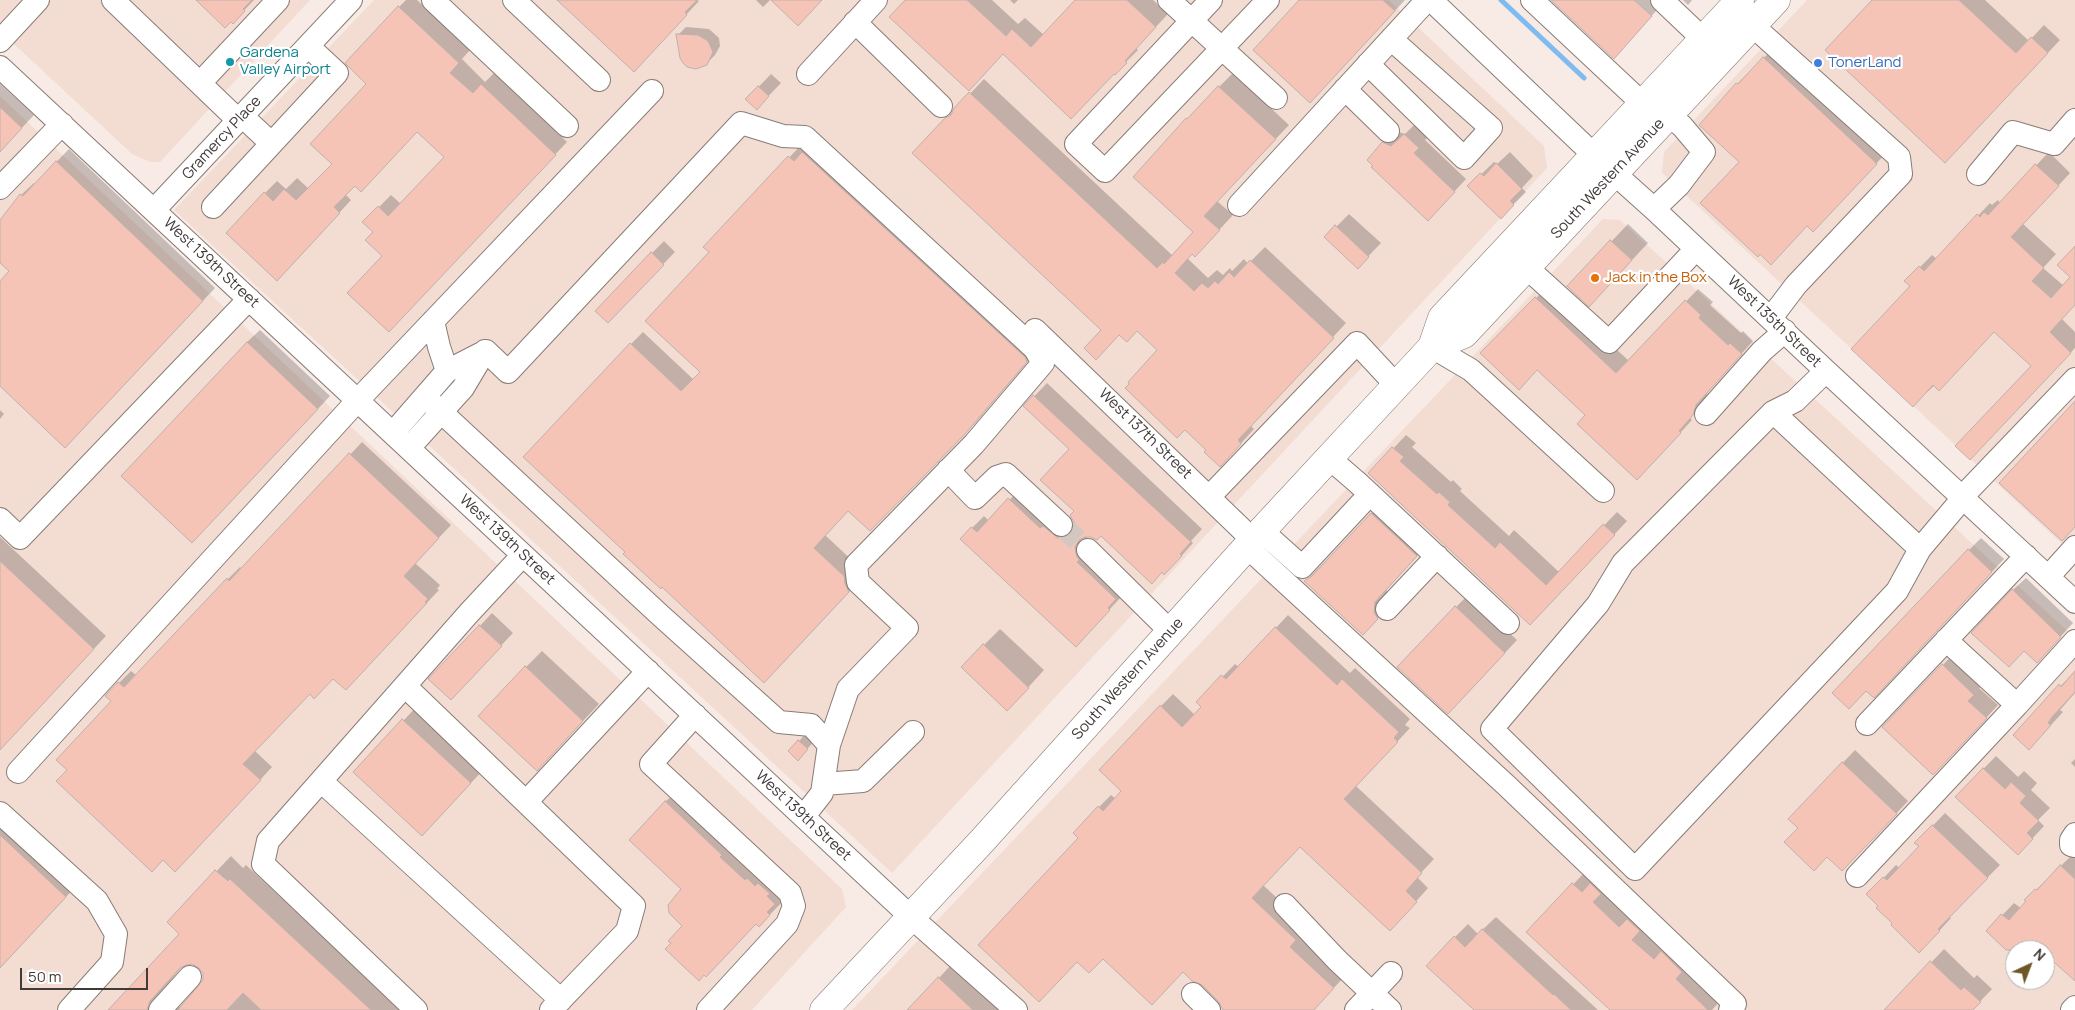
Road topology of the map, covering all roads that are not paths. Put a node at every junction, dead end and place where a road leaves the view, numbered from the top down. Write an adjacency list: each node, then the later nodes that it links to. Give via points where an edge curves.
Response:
1 (38, 0): 21 (street)
2 (112, 0): 28 (street)
3 (278, 0): 28 (street)
4 (351, 0): 22 (street, Gramercy Place)
5 (433, 0): 38 (street)
6 (514, 0): 27 (street)
7 (876, 0): 17 (street)
8 (1169, 0): 16 (street)
9 (1211, 0): 16 (street)
10 (1268, 0): 23 (street)
11 (1429, 0): 19 (street); 41 (street, West 135th Street)
12 (1532, 0): 32 (street)
13 (1662, 0): 20 (street)
14 (1740, 0): 20 (main road, South Western Avenue)
15 (1776, 0): 18 (main road, South Western Avenue)
16 (1192, 21): 23 (street); 23 (street, via 1076,144 1105,171)
17 (855, 22): 26 (street); 33 (street)
18 (1753, 26): 34 (main road, South Western Avenue); 53 (street, via 1899,157 1902,174 1796,285)
19 (1391, 39): 24 (street); 24 (street, via 1491,128 1464,158)
20 (1703, 39): 32 (main road, South Western Avenue)
21 (0, 41)
22 (308, 46): 35 (street, Gramercy Place); 40 (street, via 337,74)
23 (1221, 48): 31 (street)
24 (1368, 64): 29 (street)
25 (0, 67): 37 (street, West 139th Street)
26 (808, 74)
27 (599, 80)
28 (200, 83): 35 (street)
29 (1345, 89): 39 (street); 45 (street)
30 (652, 91): 52 (street)
31 (1276, 98)
32 (1643, 104): 41 (main road, South Western Avenue)
33 (941, 106)
34 (1668, 115): 42 (main road, South Western Avenue); 47 (street, via 1704,152 1679,185)
35 (240, 118): 40 (street); 48 (street, Gramercy Place)
36 (2075, 120): 43 (street, via 2054,144 2013,132)
37 (62, 124): 44 (street); 48 (street, West 139th Street)
38 (567, 126)
39 (1388, 131)
40 (271, 143): 46 (street)
41 (1595, 156): 42 (street, West 135th Street); 55 (main road, South Western Avenue, via 1442,318)
42 (1615, 174): 47 (street, West 135th Street); 50 (main road, South Western Avenue)
43 (1978, 174)
44 (0, 188)
45 (1238, 205)
46 (213, 207)
47 (1654, 209): 49 (street, West 135th Street)
48 (154, 210): 51 (street, West 139th Street)
49 (1696, 249): 50 (street, via 1609,342); 53 (street, West 135th Street)
50 (1526, 268): 55 (main road, South Western Avenue, via 1464,334)
51 (248, 298): 62 (street, West 139th Street); 73 (street, via 20,538)
52 (433, 321): 57 (street); 62 (street)
53 (1778, 324): 58 (street, West 135th Street); 65 (street, via 1762,351)
54 (1035, 330): 71 (street, West 137th Street)
55 (1432, 347): 60 (main road, South Western Avenue); 69 (street, via 1471,370)
56 (486, 350): 57 (street); 63 (street, via 463,388); 68 (street, via 508,372 741,123 783,136 806,137 1035,349 1044,363)
57 (447, 372): 61 (street)
58 (1826, 372): 64 (street, via 1795,401); 72 (street, West 135th Street)
59 (2075, 379): 72 (street)
60 (1397, 386): 67 (main road, South Western Avenue); 71 (street, via 1357,342)
61 (425, 396): 63 (street); 66 (street)
62 (358, 400): 66 (street, West 139th Street); 96 (street)
63 (442, 412): 66 (street); 95 (street, via 779,722 812,725)
64 (1774, 412): 77 (street); 77 (street, via 1623,563 1598,604 1492,729 1635,869 1897,591)
65 (1706, 414)
66 (401, 441): 79 (street, West 139th Street)
67 (1329, 458): 70 (street); 75 (main road, South Western Avenue)
68 (948, 470): 74 (street, via 975,498 997,476 1006,474); 95 (street, via 856,566 858,582 907,628 848,689)
69 (1603, 491)
70 (1370, 494): 75 (street, via 1302,567); 80 (street)
71 (1210, 496): 75 (street, West 137th Street)
72 (1963, 497): 77 (street); 81 (street, West 135th Street)
73 (0, 519)
74 (1061, 525)
75 (1254, 539): 86 (main road, South Western Avenue); 111 (street)
76 (2075, 547): 82 (street)
77 (1920, 549)
78 (1088, 550): 86 (street)
79 (523, 555): 89 (street, West 139th Street); 90 (street)
80 (1437, 556): 84 (street); 85 (street)
81 (2026, 556): 82 (street, West 135th Street); 87 (street)
82 (2048, 577): 83 (street, West 135th Street)
83 (2075, 602)
84 (1388, 609)
85 (1508, 623)
86 (1170, 632): 104 (main road, South Western Avenue)
87 (1946, 640): 91 (street); 93 (street)
88 (2075, 641): 91 (street)
89 (648, 671): 92 (street, West 139th Street); 99 (street)
90 (405, 686): 97 (street); 99 (street)
91 (2017, 705): 102 (street)
92 (695, 715): 101 (street, West 139th Street); 115 (street, via 651,764 790,893 794,906 787,924)
93 (1867, 724)
94 (913, 732): 98 (street, via 863,781)
95 (829, 746): 98 (street)
96 (18, 772)
97 (321, 780): 109 (street); 114 (street, via 268,841 263,864)
98 (824, 784): 101 (street, via 822,793)
99 (526, 802): 109 (street, via 634,906 627,931)
100 (0, 813): 112 (street, via 97,901 116,934 112,962)
101 (804, 816): 104 (street, West 139th Street)
102 (1857, 876)
103 (1285, 905): 107 (street)
104 (911, 917): 116 (main road, South Western Avenue); 117 (street, West 139th Street)
105 (1391, 973): 107 (street)
106 (190, 977): 113 (street)
107 (1371, 993): 119 (street); 120 (street)
108 (1193, 994): 118 (street)
109 (556, 1005)
110 (2075, 1007): 121 (street)
111 (1736, 1008)
112 (69, 1010)
113 (160, 1010)
114 (416, 1010)
115 (708, 1010)
116 (824, 1010)
117 (1016, 1010)
118 (1209, 1010)
119 (1356, 1010)
120 (1390, 1010)
121 (2072, 1010)

